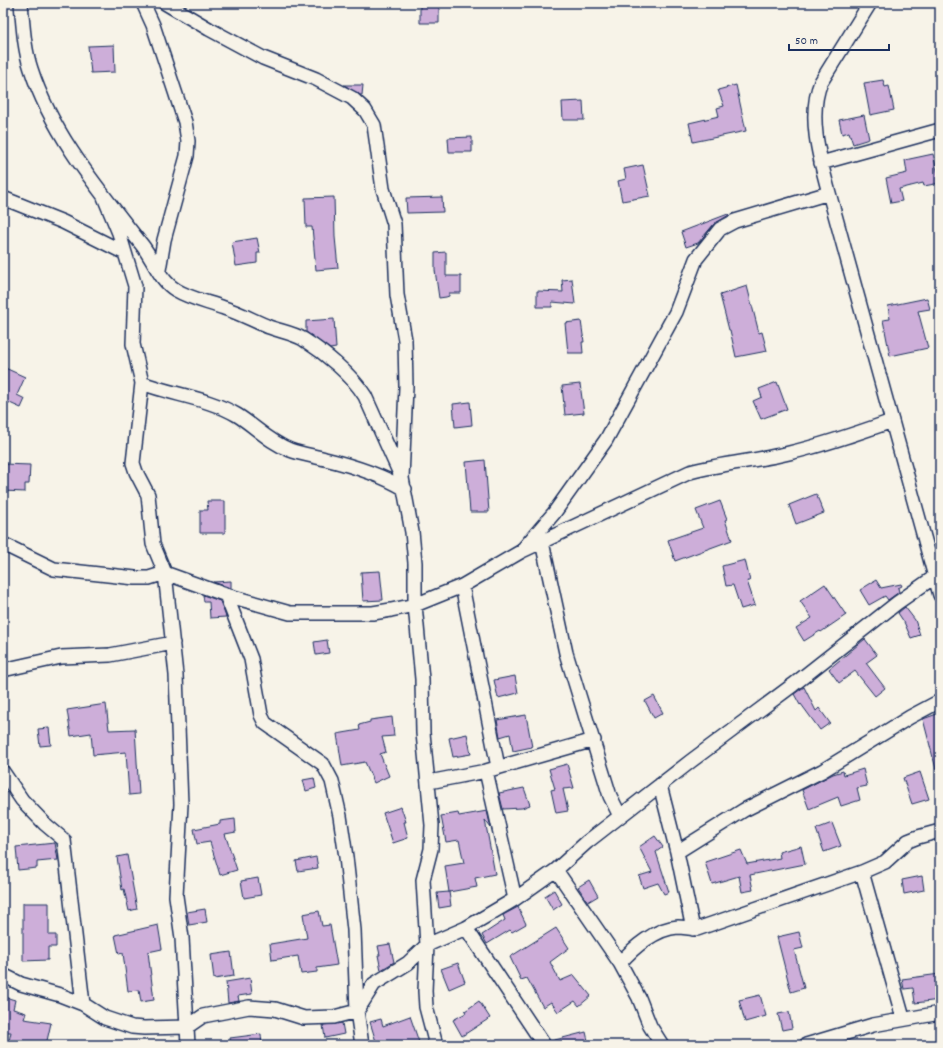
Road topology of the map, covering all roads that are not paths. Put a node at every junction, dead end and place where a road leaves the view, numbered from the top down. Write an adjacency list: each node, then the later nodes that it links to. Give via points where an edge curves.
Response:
1 (21, 3): 8 (street, via 26,50 47,109)
2 (143, 3): 11 (street, via 185,122 188,141 187,156 164,240)
3 (165, 3): 14 (street, via 263,58 316,79 352,98 365,110 374,125 383,189 394,224 397,295 404,340)
4 (870, 3): 6 (street, via 820,82 815,95 814,110)
5 (940, 130): 6 (street)
6 (821, 163): 7 (street)
7 (829, 193): 13 (street); 17 (street, via 735,221 720,229 709,241 696,259 676,312 606,440 554,513)
8 (104, 197): 10 (street); 11 (street)
9 (3, 198): 10 (street, via 63,222)
10 (125, 253): 12 (street, via 135,286 133,344)
11 (159, 270): 14 (street, via 174,290 296,336 347,374 365,396)
12 (142, 383): 14 (street, via 213,404 237,415 272,442 292,451 354,466); 18 (street, via 133,463 148,495 153,544)
13 (892, 421): 15 (street, via 808,448 690,472); 19 (street)
14 (404, 484): 23 (street, via 415,563)
15 (542, 542): 17 (street); 27 (street, via 566,653)
16 (3, 544): 18 (street, via 54,569 135,578 149,578)
17 (522, 551): 20 (street)
18 (165, 573): 21 (street); 24 (street)
19 (937, 575): 22 (street); 31 (street)
20 (462, 586): 23 (street); 28 (street)
21 (226, 595): 23 (street, via 290,613 374,613); 44 (street, via 251,659 260,716 265,723 323,764 332,781 340,816 354,930)
22 (940, 595)
23 (415, 605): 30 (street, via 422,679 422,733)
24 (173, 643): 25 (street, via 110,654 61,657); 47 (street, via 182,804 176,896 182,938)
25 (3, 670)
26 (940, 701): 34 (street, via 822,771 744,810)
27 (594, 740): 28 (street); 32 (street, via 610,796)
28 (492, 769): 30 (street); 37 (street)
29 (3, 772): 43 (street, via 22,800 64,840)
30 (428, 782): 40 (street, via 431,849 423,880)
31 (660, 785): 32 (street); 34 (street)
32 (620, 816): 35 (street)
33 (940, 831): 36 (street, via 908,841 885,862)
34 (677, 852): 39 (street)
35 (556, 870): 37 (street); 41 (street)
36 (862, 872): 39 (street); 46 (street)
37 (514, 899): 38 (street)
38 (466, 928): 40 (street); 52 (street)
39 (693, 929): 41 (street, via 678,927 659,933 630,951)
40 (427, 945): 44 (street, via 408,963 374,984); 51 (street, via 424,976 426,1008)
41 (620, 963): 53 (street, via 639,998 650,1026)
42 (3, 975): 43 (street, via 21,984)
43 (83, 1004): 47 (street, via 105,1018 132,1026 155,1029)
44 (357, 1011): 47 (street, via 334,1017 304,1018 275,1009 249,1007 203,1016); 50 (street)
45 (940, 1013): 46 (street)
46 (903, 1018): 48 (street, via 873,1025)
47 (187, 1027): 49 (street)
48 (850, 1039): 54 (street)
49 (188, 1045)
50 (362, 1045)
51 (436, 1045)
52 (544, 1045)
53 (662, 1045)
54 (806, 1045)

